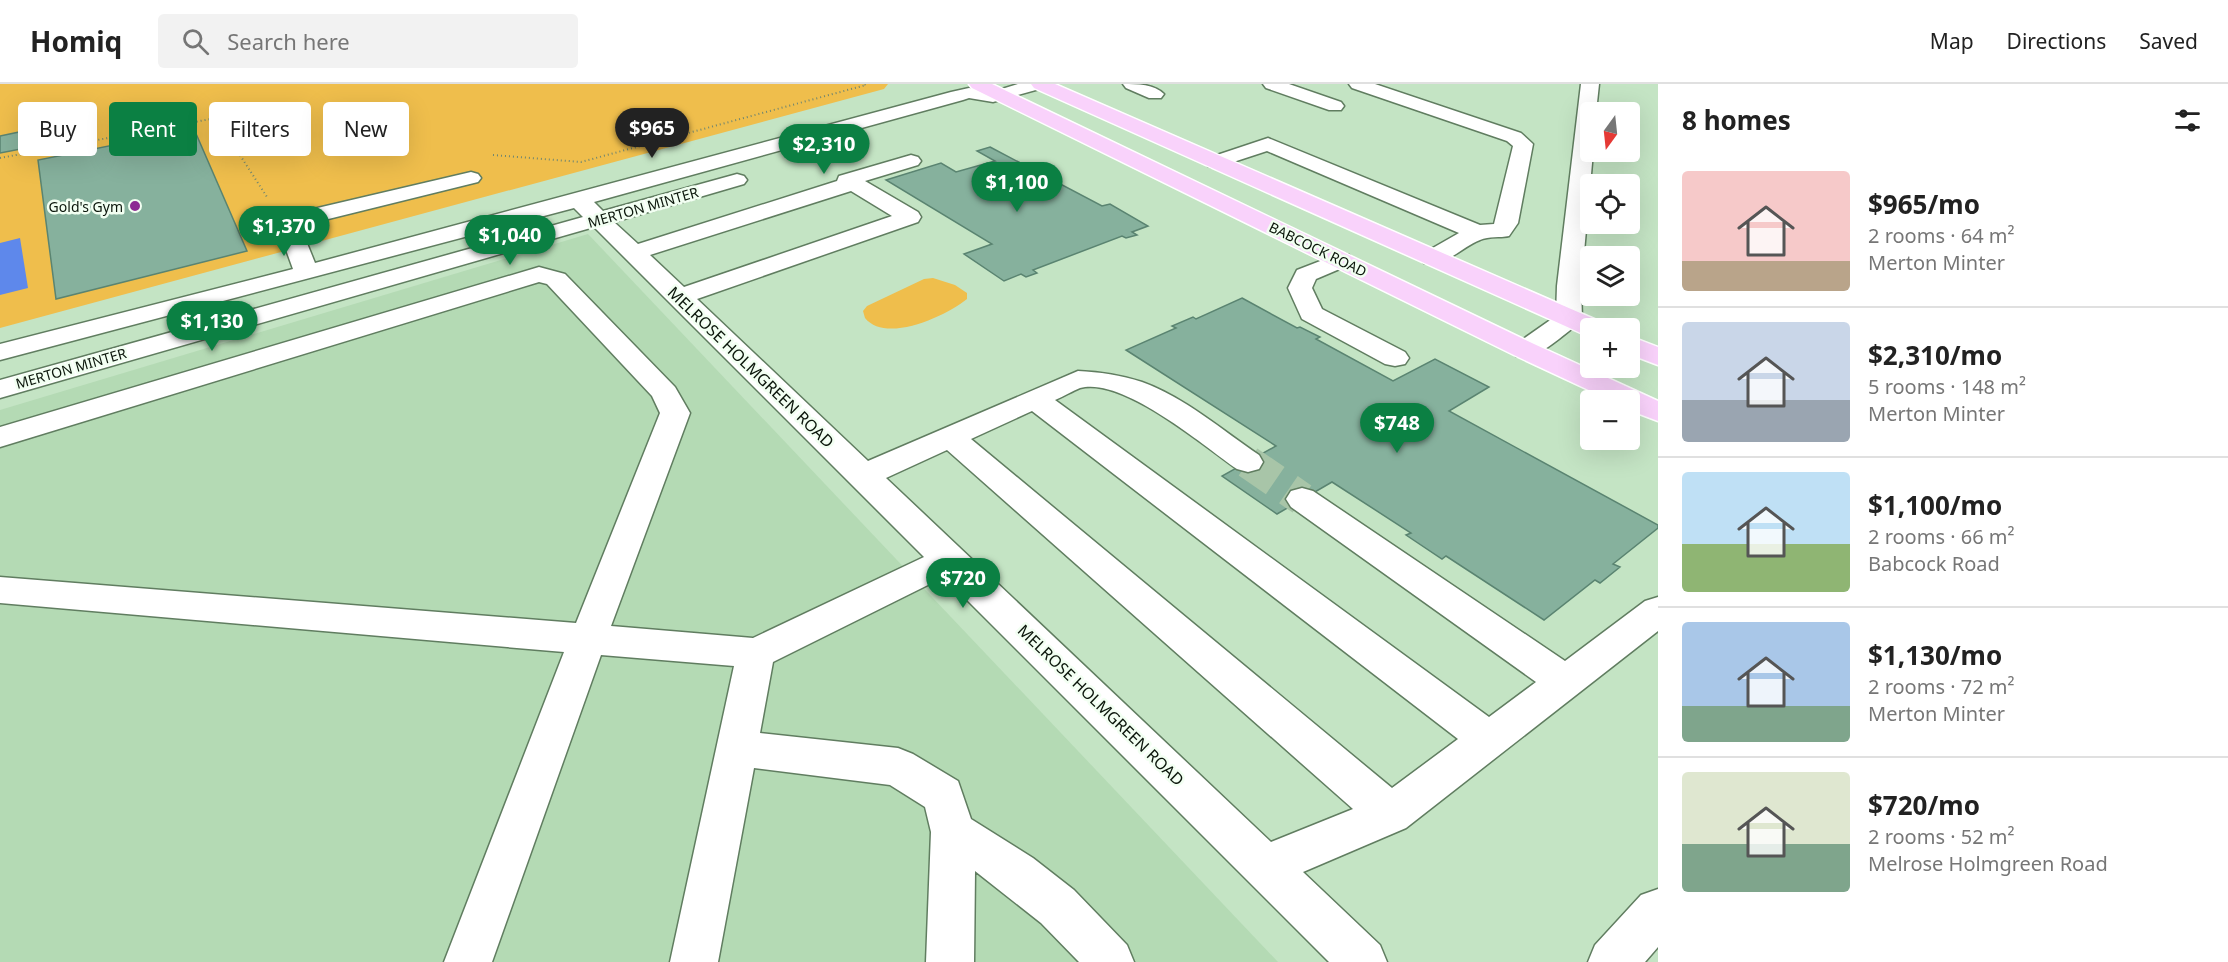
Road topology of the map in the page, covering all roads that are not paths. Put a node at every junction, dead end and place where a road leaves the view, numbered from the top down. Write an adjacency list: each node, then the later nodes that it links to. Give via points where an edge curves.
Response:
1 (1038, 84): 6 (street); 11 (main road)
2 (1132, 84): 7 (street)
3 (1272, 84): 8 (street)
4 (1358, 84): 16 (street, via 1514,137 1523,144 1507,223 1501,231)
5 (1590, 84): 22 (street)
6 (991, 92): 9 (street, via 998,107); 15 (street, MERTON MINTER, via 957,96); 19 (main road, BABCOCK ROAD)
7 (1155, 94)
8 (1335, 106)
9 (970, 115)
10 (889, 149): 14 (street, via 911,161 846,180)
11 (1215, 162): 16 (street, via 1268,144); 18 (main road)
12 (759, 174): 15 (street, MERTON MINTER)
13 (471, 178): 20 (street, via 287,222)
14 (853, 183): 17 (street); 21 (street, via 910,217)
15 (588, 209): 17 (street, MELROSE HOLMGREEN ROAD); 20 (street, MERTON MINTER); 29 (street, MERTON MINTER)
16 (1477, 232): 18 (street)
17 (633, 253): 21 (street, MELROSE HOLMGREEN ROAD)
18 (1432, 258): 22 (main road)
19 (1341, 260): 25 (main road, BABCOCK ROAD); 28 (street, via 1306,275 1300,288 1304,302 1311,314)
20 (307, 273): 26 (street, MERTON MINTER)
21 (679, 297): 35 (street, MELROSE HOLMGREEN ROAD)
22 (1569, 319): 23 (main road); 25 (street)
23 (1580, 323)
24 (1640, 349): 27 (main road)
25 (1525, 350): 31 (main road, BABCOCK ROAD)
26 (0, 352)
27 (1658, 357)
28 (1395, 358)
29 (0, 388)
30 (1035, 399): 33 (street); 34 (street, via 1078,379 1132,388 1165,404); 43 (street)
31 (1658, 412)
32 (0, 437): 40 (street, via 539,274 556,279 665,393 675,413)
33 (950, 437): 35 (street); 45 (street)
34 (1248, 462)
35 (863, 476): 37 (street, MELROSE HOLMGREEN ROAD)
36 (1302, 499): 42 (street)
37 (951, 559): 41 (street); 47 (street, MELROSE HOLMGREEN ROAD)
38 (0, 590): 40 (street)
39 (1658, 611): 42 (street)
40 (588, 639): 41 (street); 49 (street)
41 (756, 652): 44 (street)
42 (1566, 682): 43 (street)
43 (1489, 740): 45 (street)
44 (737, 748): 46 (street, via 898,767 944,795); 50 (street)
45 (1391, 814): 47 (street)
46 (953, 832): 51 (street); 52 (street, via 995,856 1091,936)
47 (1266, 866): 53 (street, MELROSE HOLMGREEN ROAD)
48 (1658, 912): 54 (street)
49 (468, 962)
50 (694, 962)
51 (950, 962)
52 (1110, 962)
53 (1363, 962)
54 (1612, 962)

